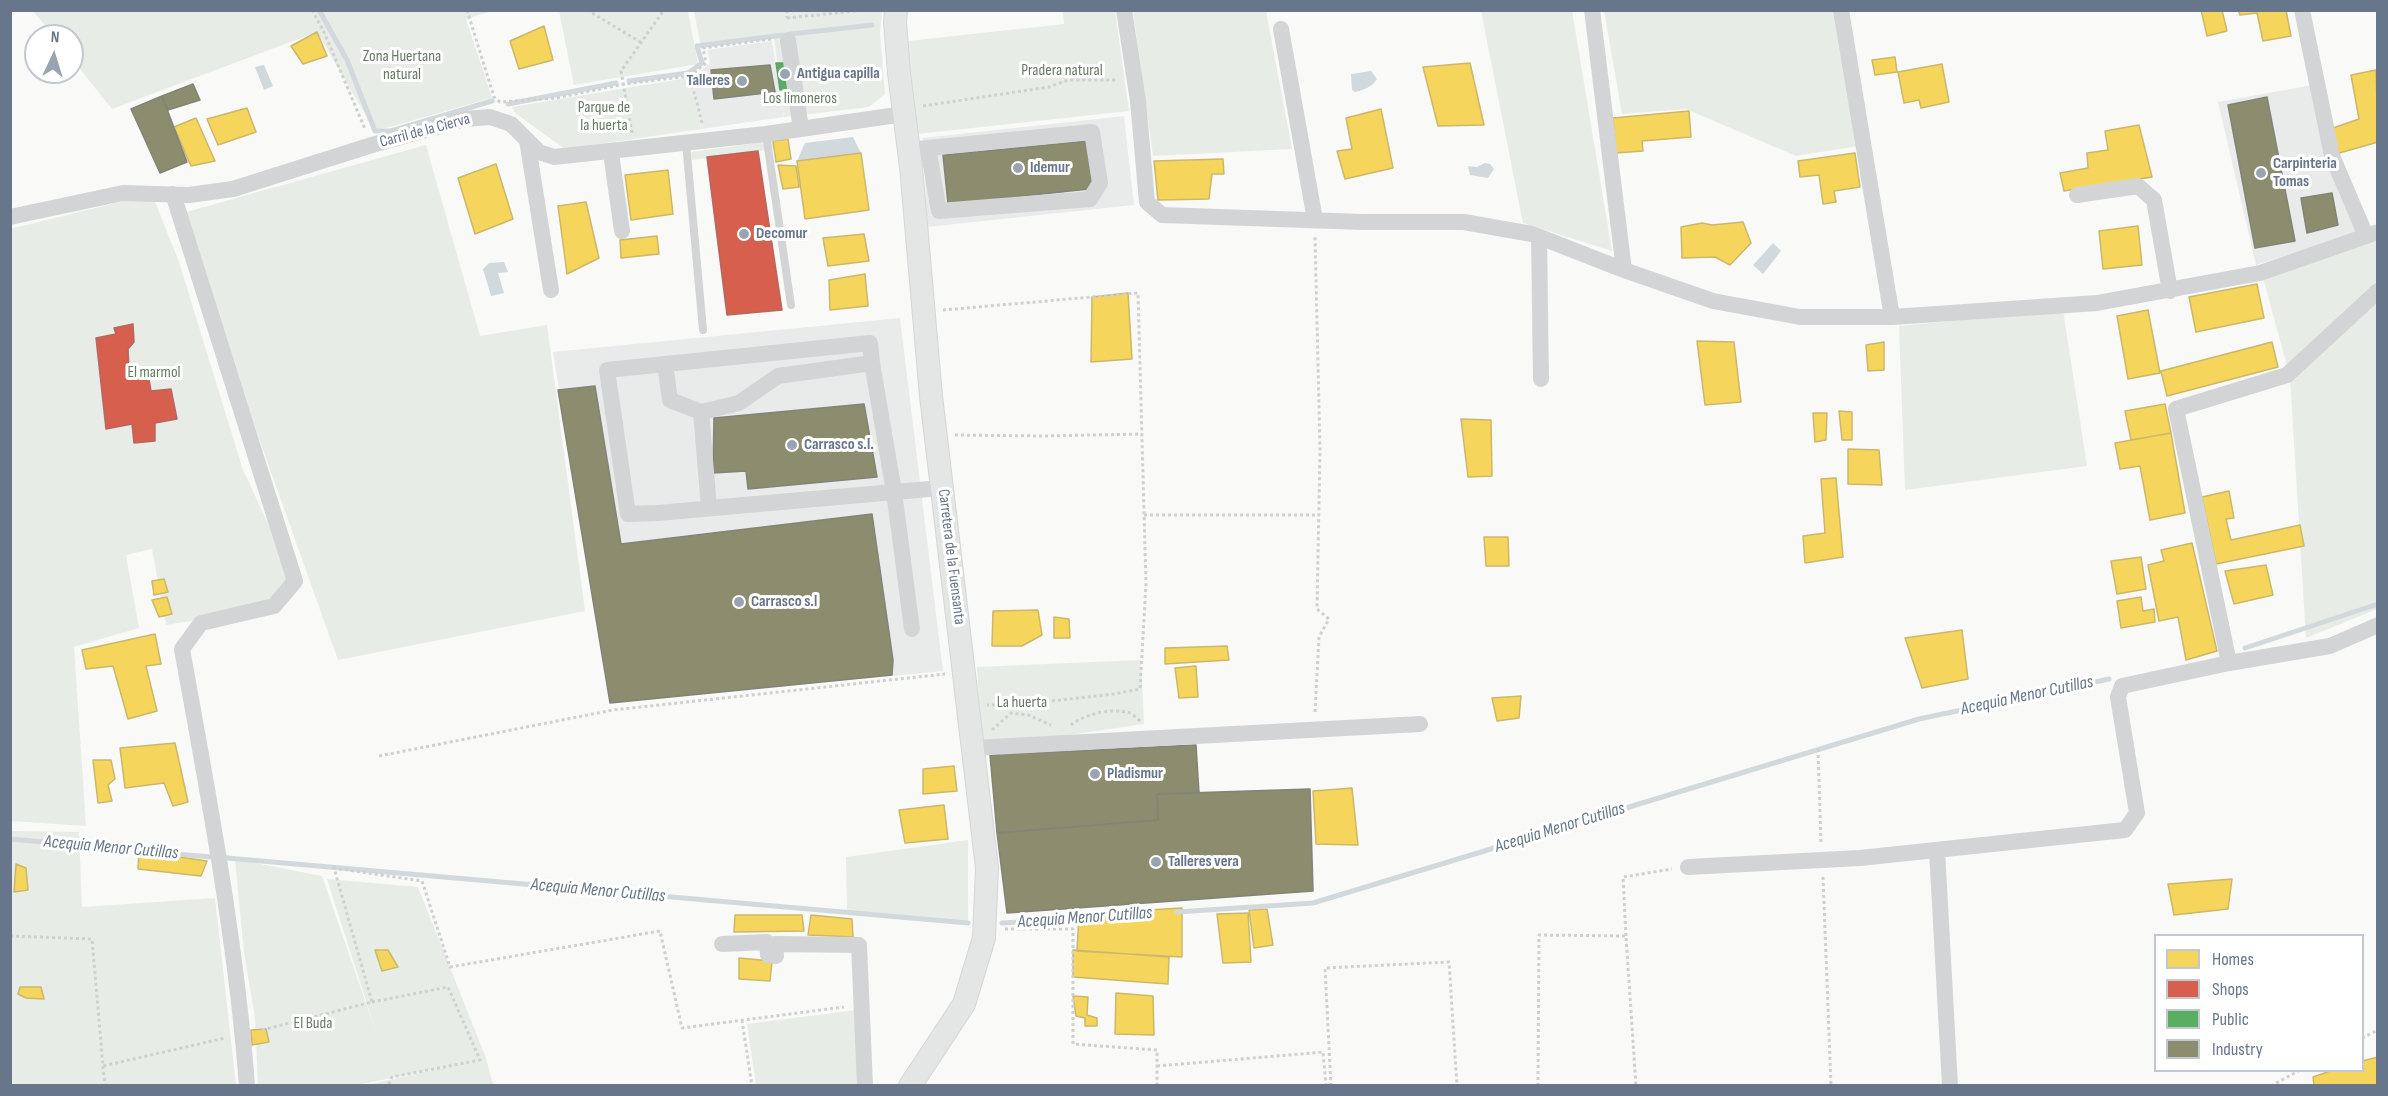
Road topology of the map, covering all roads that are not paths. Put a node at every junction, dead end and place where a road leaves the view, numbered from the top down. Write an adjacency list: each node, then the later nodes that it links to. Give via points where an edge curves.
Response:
1 (896, 10): 8 (main road, Carretera de la Fuensanta)
2 (1124, 10): 18 (street, via 1147,202 1162,215)
3 (1592, 10): 22 (street)
4 (1841, 10): 27 (street)
5 (2302, 10): 20 (street, via 2332,156)
6 (1281, 29): 18 (street)
7 (783, 39): 9 (street)
8 (904, 111): 9 (street, Carril de la Cierva); 13 (main road, Carretera de la Fuensanta)
9 (801, 129): 10 (street, Carril de la Cierva)
10 (766, 134): 12 (street, Carril de la Cierva); 26 (lane)
11 (527, 140): 14 (street, Carril de la Cierva, via 539,152 554,157); 15 (street, Carril de la Cierva, via 512,124 490,117 465,119 233,189); 23 (street)
12 (686, 143): 14 (street, Carril de la Cierva); 28 (lane)
13 (918, 149): 13 (street, via 1092,132 1100,183 1090,199 939,211); 33 (main road, Carretera de la Fuensanta, via 923,312)
14 (611, 153): 19 (street)
15 (173, 194): 17 (street, Carril de la Cierva, via 123,193); 43 (street, via 295,581 274,606 201,622 182,649 221,864)
16 (2077, 195): 24 (street, via 2138,186 2154,200)
17 (10, 217)
18 (1315, 220): 21 (street, via 1464,222)
19 (622, 231)
20 (2372, 234): 24 (street, via 2260,273)
21 (1539, 237): 22 (street); 31 (street)
22 (1624, 270): 27 (street, via 1713,301 1765,312 1800,317)
23 (551, 290)
24 (2170, 291): 27 (street, via 2097,303)
25 (2378, 291): 37 (street, via 2287,375 2176,409)
26 (791, 305)
27 (1892, 317)
28 (703, 330)
29 (872, 363): 30 (street, via 870,343); 32 (street, via 778,376 739,403); 34 (street)
30 (665, 364): 32 (street, via 670,400); 34 (street, via 607,370 628,514)
31 (1540, 379)
32 (701, 412): 34 (street, via 709,508)
33 (942, 488): 34 (street); 39 (main road, Carretera de la Fuensanta)
34 (894, 492): 36 (street)
35 (2378, 626): 37 (street, via 2330,646)
36 (912, 628)
37 (2229, 663): 40 (street, via 2122,686 2118,697 2137,813 2125,830)
38 (1420, 724): 39 (street)
39 (974, 748): 45 (main road, Carretera de la Fuensanta, via 987,868 984,938 964,1004)
40 (1937, 850): 41 (street); 46 (street)
41 (1688, 867)
42 (722, 944): 44 (street, via 767,942 768,955 776,956 775,944 859,945)
43 (247, 1086)
44 (865, 1086)
45 (910, 1086)
46 (1950, 1086)

